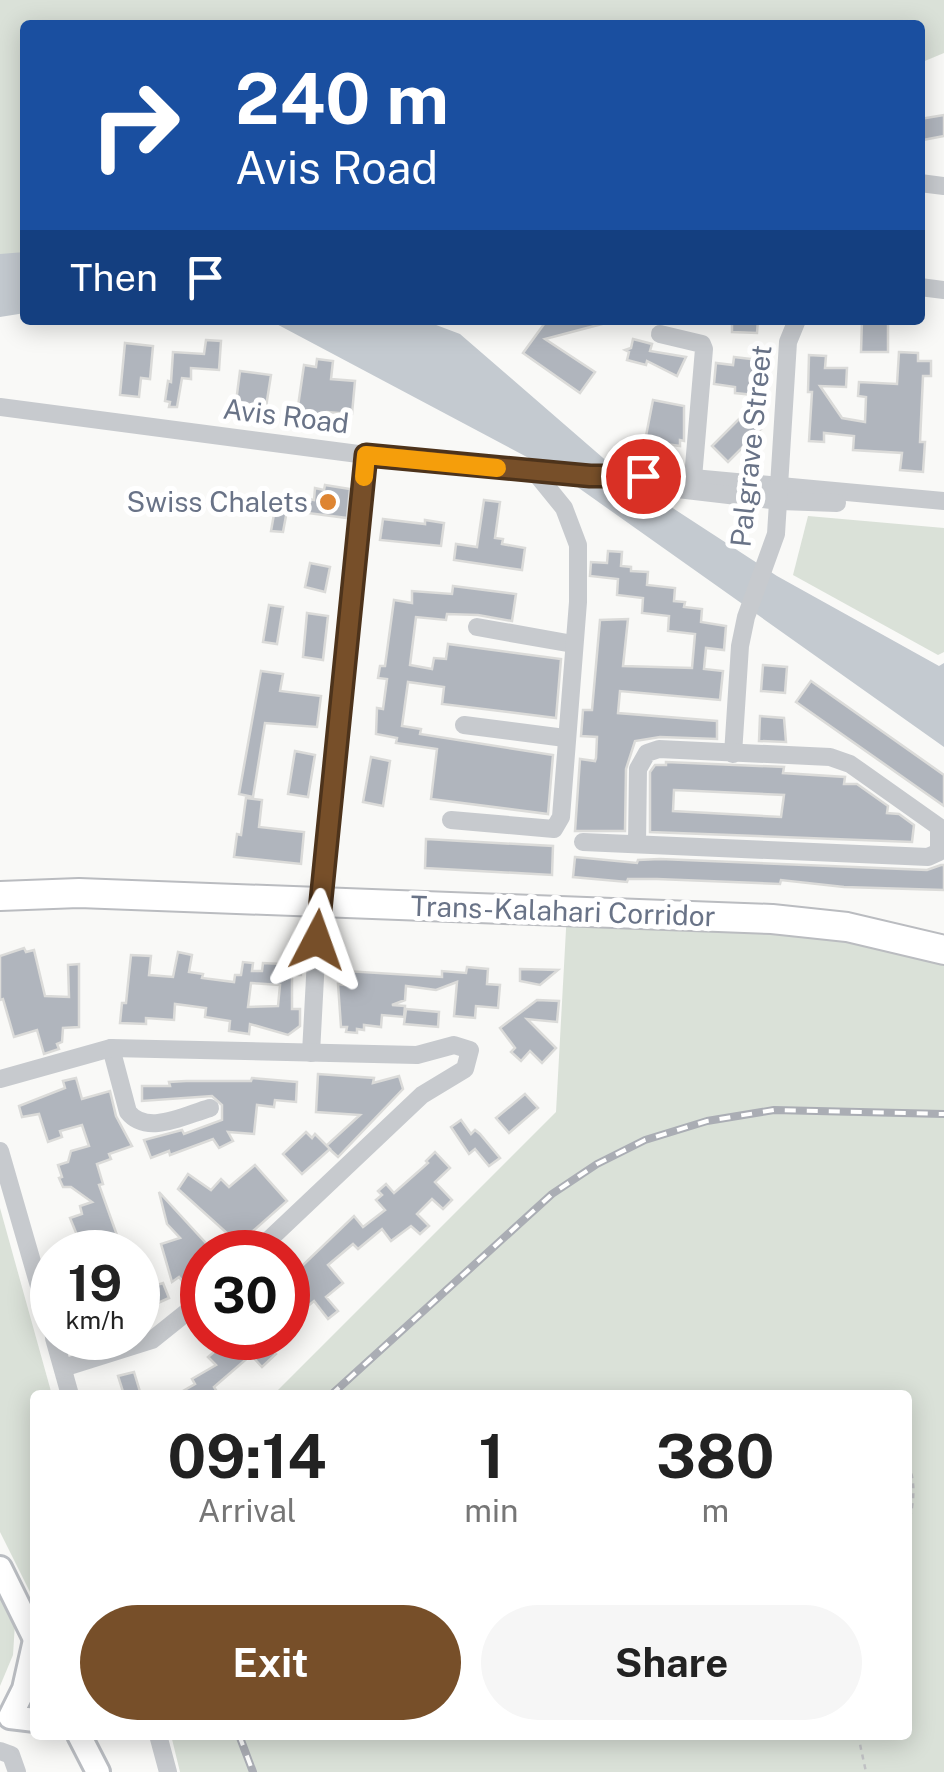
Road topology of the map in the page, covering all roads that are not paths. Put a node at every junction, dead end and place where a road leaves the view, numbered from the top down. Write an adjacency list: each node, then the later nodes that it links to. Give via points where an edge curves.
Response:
1 (795, 325): 8 (street, Palgrave Street, via 788,342)
2 (660, 334): 7 (street, via 704,349)
3 (0, 407): 4 (street, Avis Road)
4 (366, 455): 5 (street, Avis Road); 19 (street)
5 (534, 471): 6 (street, Avis Road); 11 (street, via 564,508 578,545)
6 (625, 477): 7 (street, Avis Road); 8 (street, Avis Road, via 641,484)
7 (693, 478): 8 (street, Avis Road)
8 (780, 494): 9 (street, Avis Road); 14 (street, Palgrave Street, via 773,548 740,646)
9 (944, 501)
10 (477, 627): 11 (street)
11 (573, 644): 13 (street)
12 (464, 725): 13 (street)
13 (566, 738): 15 (street, via 561,817 554,829)
14 (733, 754): 17 (street, via 647,754 638,769); 17 (street, via 818,756 850,764 939,827 938,852 928,858)
15 (451, 820)
16 (583, 842): 17 (street)
17 (636, 844)
18 (0, 896): 19 (highway, Trans-Kalahari Corridor)
19 (319, 902): 20 (highway, Trans-Kalahari Corridor, via 772,919 847,927); 22 (street)
20 (944, 950)
21 (111, 1048): 22 (street); 24 (street); 26 (street, via 135,1120 151,1124)
22 (311, 1053): 23 (street)
23 (417, 1055): 25 (street, via 426,1074); 25 (street, via 454,1045 470,1050 465,1069)
24 (0, 1079)
25 (422, 1095): 28 (street)
26 (210, 1108)
27 (0, 1150): 29 (street)
28 (279, 1230)
29 (30, 1254)
30 (180, 1318): 32 (street, via 152,1340)
31 (61, 1360): 32 (street)
32 (63, 1368): 33 (street)
33 (69, 1390)
34 (0, 1568): 35 (main road)
35 (30, 1630)
36 (30, 1662): 38 (main road, via 24,1689)
37 (30, 1708): 38 (street)
38 (5, 1718): 39 (main road)
39 (30, 1720)
40 (78, 1740): 44 (main road)
41 (159, 1740): 45 (street)
42 (0, 1751): 43 (street, via 11,1756)
43 (17, 1772)
44 (98, 1772)
45 (168, 1772)

